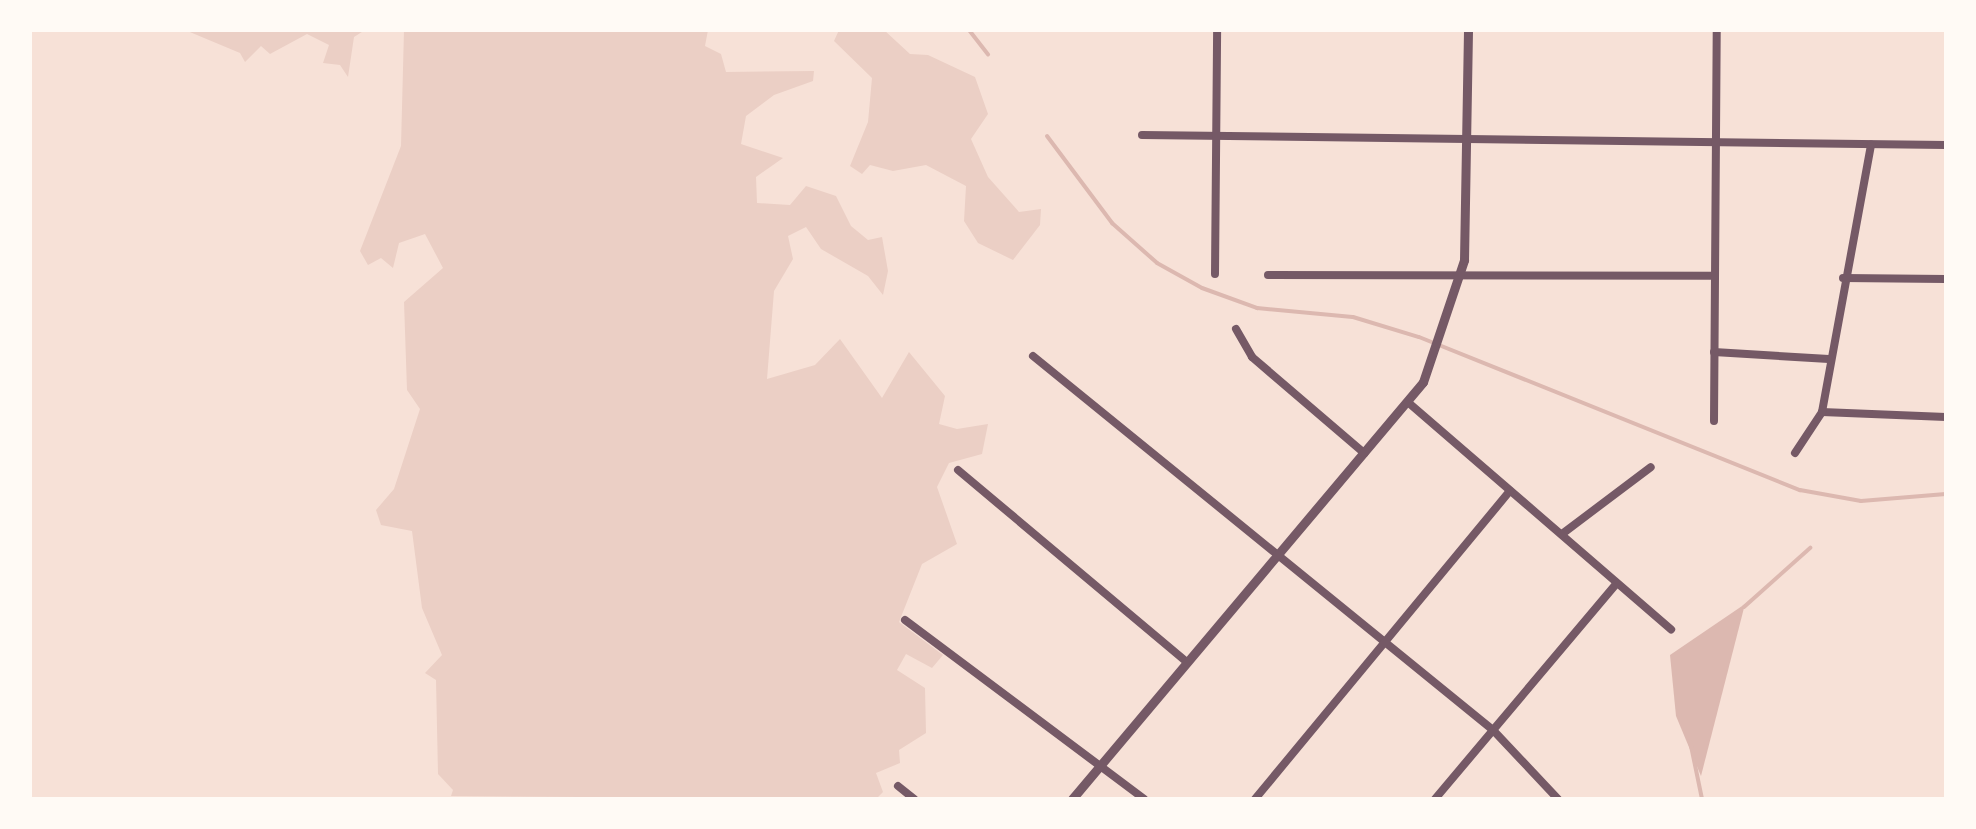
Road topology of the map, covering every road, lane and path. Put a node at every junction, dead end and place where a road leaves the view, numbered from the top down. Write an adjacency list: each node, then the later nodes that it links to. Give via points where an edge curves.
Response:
1 (1217, 30): 5 (street)
2 (1468, 30): 6 (street)
3 (1717, 30): 7 (street)
4 (1142, 135): 5 (street)
5 (1216, 136): 6 (street); 10 (street)
6 (1466, 140): 7 (street); 11 (street)
7 (1716, 140): 8 (street); 13 (street)
8 (1872, 144): 9 (street); 14 (street)
9 (1946, 145)
10 (1215, 274)
11 (1462, 274): 12 (street); 13 (street); 20 (street, via 1432,363)
12 (1268, 275)
13 (1715, 276): 17 (street)
14 (1844, 278): 15 (street); 19 (street)
15 (1946, 279)
16 (1236, 329): 24 (street, via 1252,357)
17 (1714, 352): 19 (street); 23 (street)
18 (1032, 356): 30 (street)
19 (1828, 359): 21 (street)
20 (1410, 404): 24 (street); 28 (street)
21 (1822, 412): 22 (street); 25 (street)
22 (1946, 418)
23 (1714, 422)
24 (1364, 452): 30 (street)
25 (1795, 452)
26 (1651, 468): 29 (street)
27 (958, 470): 35 (street)
28 (1510, 491): 29 (street); 34 (street)
29 (1562, 534): 31 (street)
30 (1278, 556): 34 (street); 35 (street)
31 (1616, 584): 33 (street); 36 (street)
32 (905, 620): 37 (street)
33 (1671, 629)
34 (1386, 642): 36 (street); 42 (street)
35 (1187, 662): 37 (street)
36 (1493, 730): 43 (street); 44 (street)
37 (1102, 762): 40 (street); 41 (street)
38 (898, 786): 39 (street)
39 (914, 799)
40 (1072, 799)
41 (1144, 799)
42 (1254, 799)
43 (1435, 799)
44 (1558, 799)

